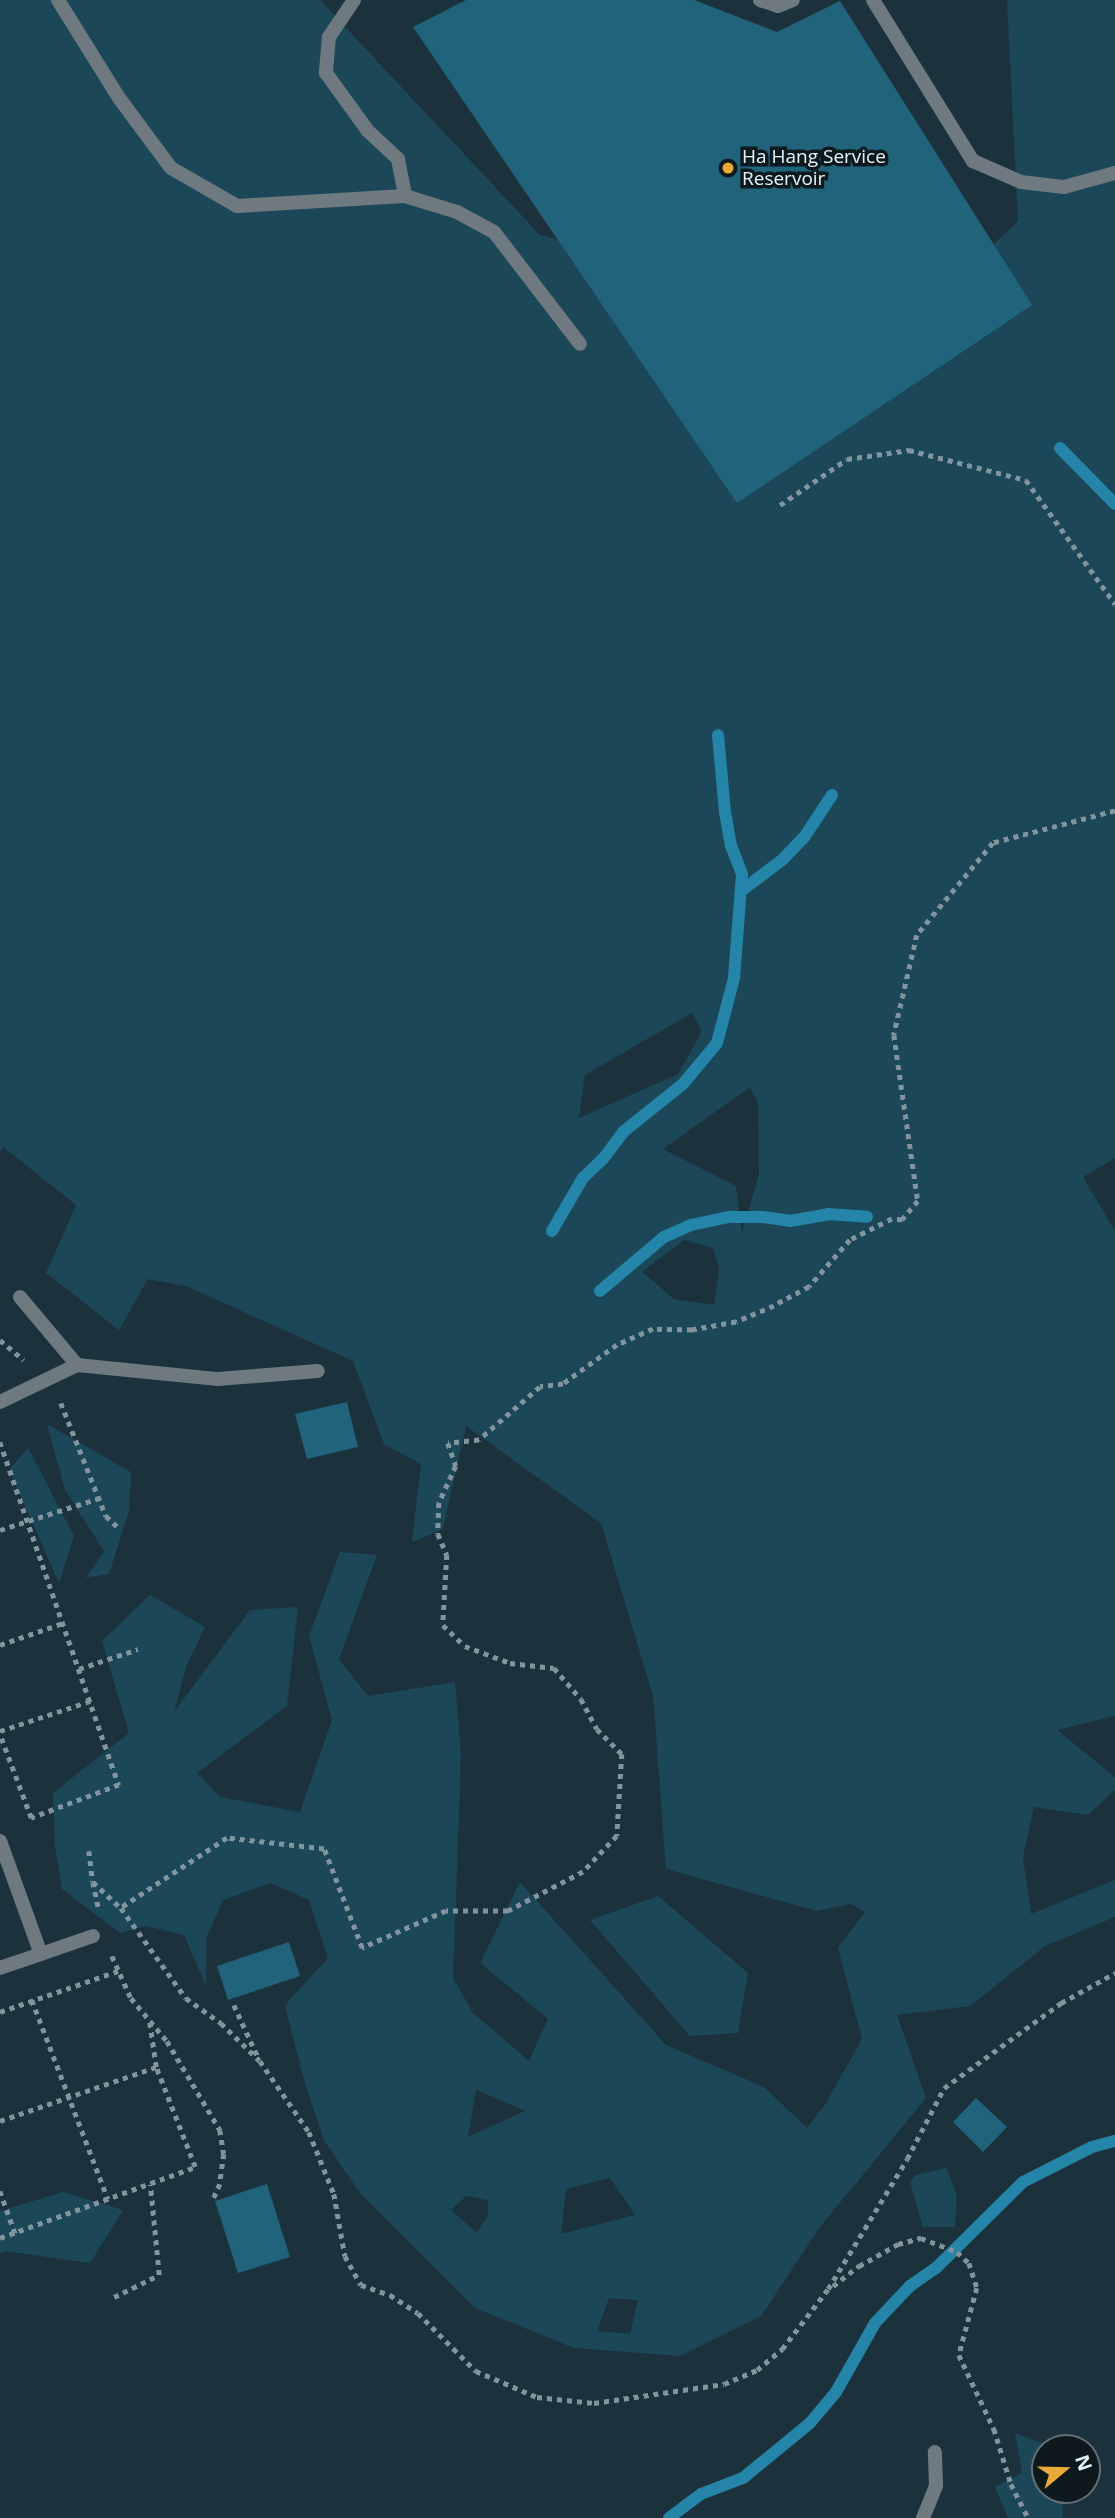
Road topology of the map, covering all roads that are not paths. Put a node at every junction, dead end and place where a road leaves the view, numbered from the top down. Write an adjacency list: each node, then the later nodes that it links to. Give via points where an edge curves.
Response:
1 (58, 0): 7 (lane, via 119,98 171,168 237,206)
2 (354, 0): 7 (lane, via 329,37 326,73 368,131 398,159)
3 (760, 0): 4 (lane, via 778,6)
4 (793, 0)
5 (873, 0): 6 (lane, via 973,161 1021,182 1064,187)
6 (1115, 173)
7 (405, 196): 8 (lane, via 457,212 495,232)
8 (580, 344)
9 (20, 1297): 10 (lane)
10 (77, 1365): 11 (lane, via 218,1379); 12 (lane)
11 (318, 1371)
12 (0, 1402)
13 (0, 1841): 15 (lane)
14 (93, 1936): 15 (lane)
15 (41, 1954): 16 (lane)
16 (0, 1968)
17 (936, 2452): 18 (lane, via 936,2485)
18 (923, 2518)

